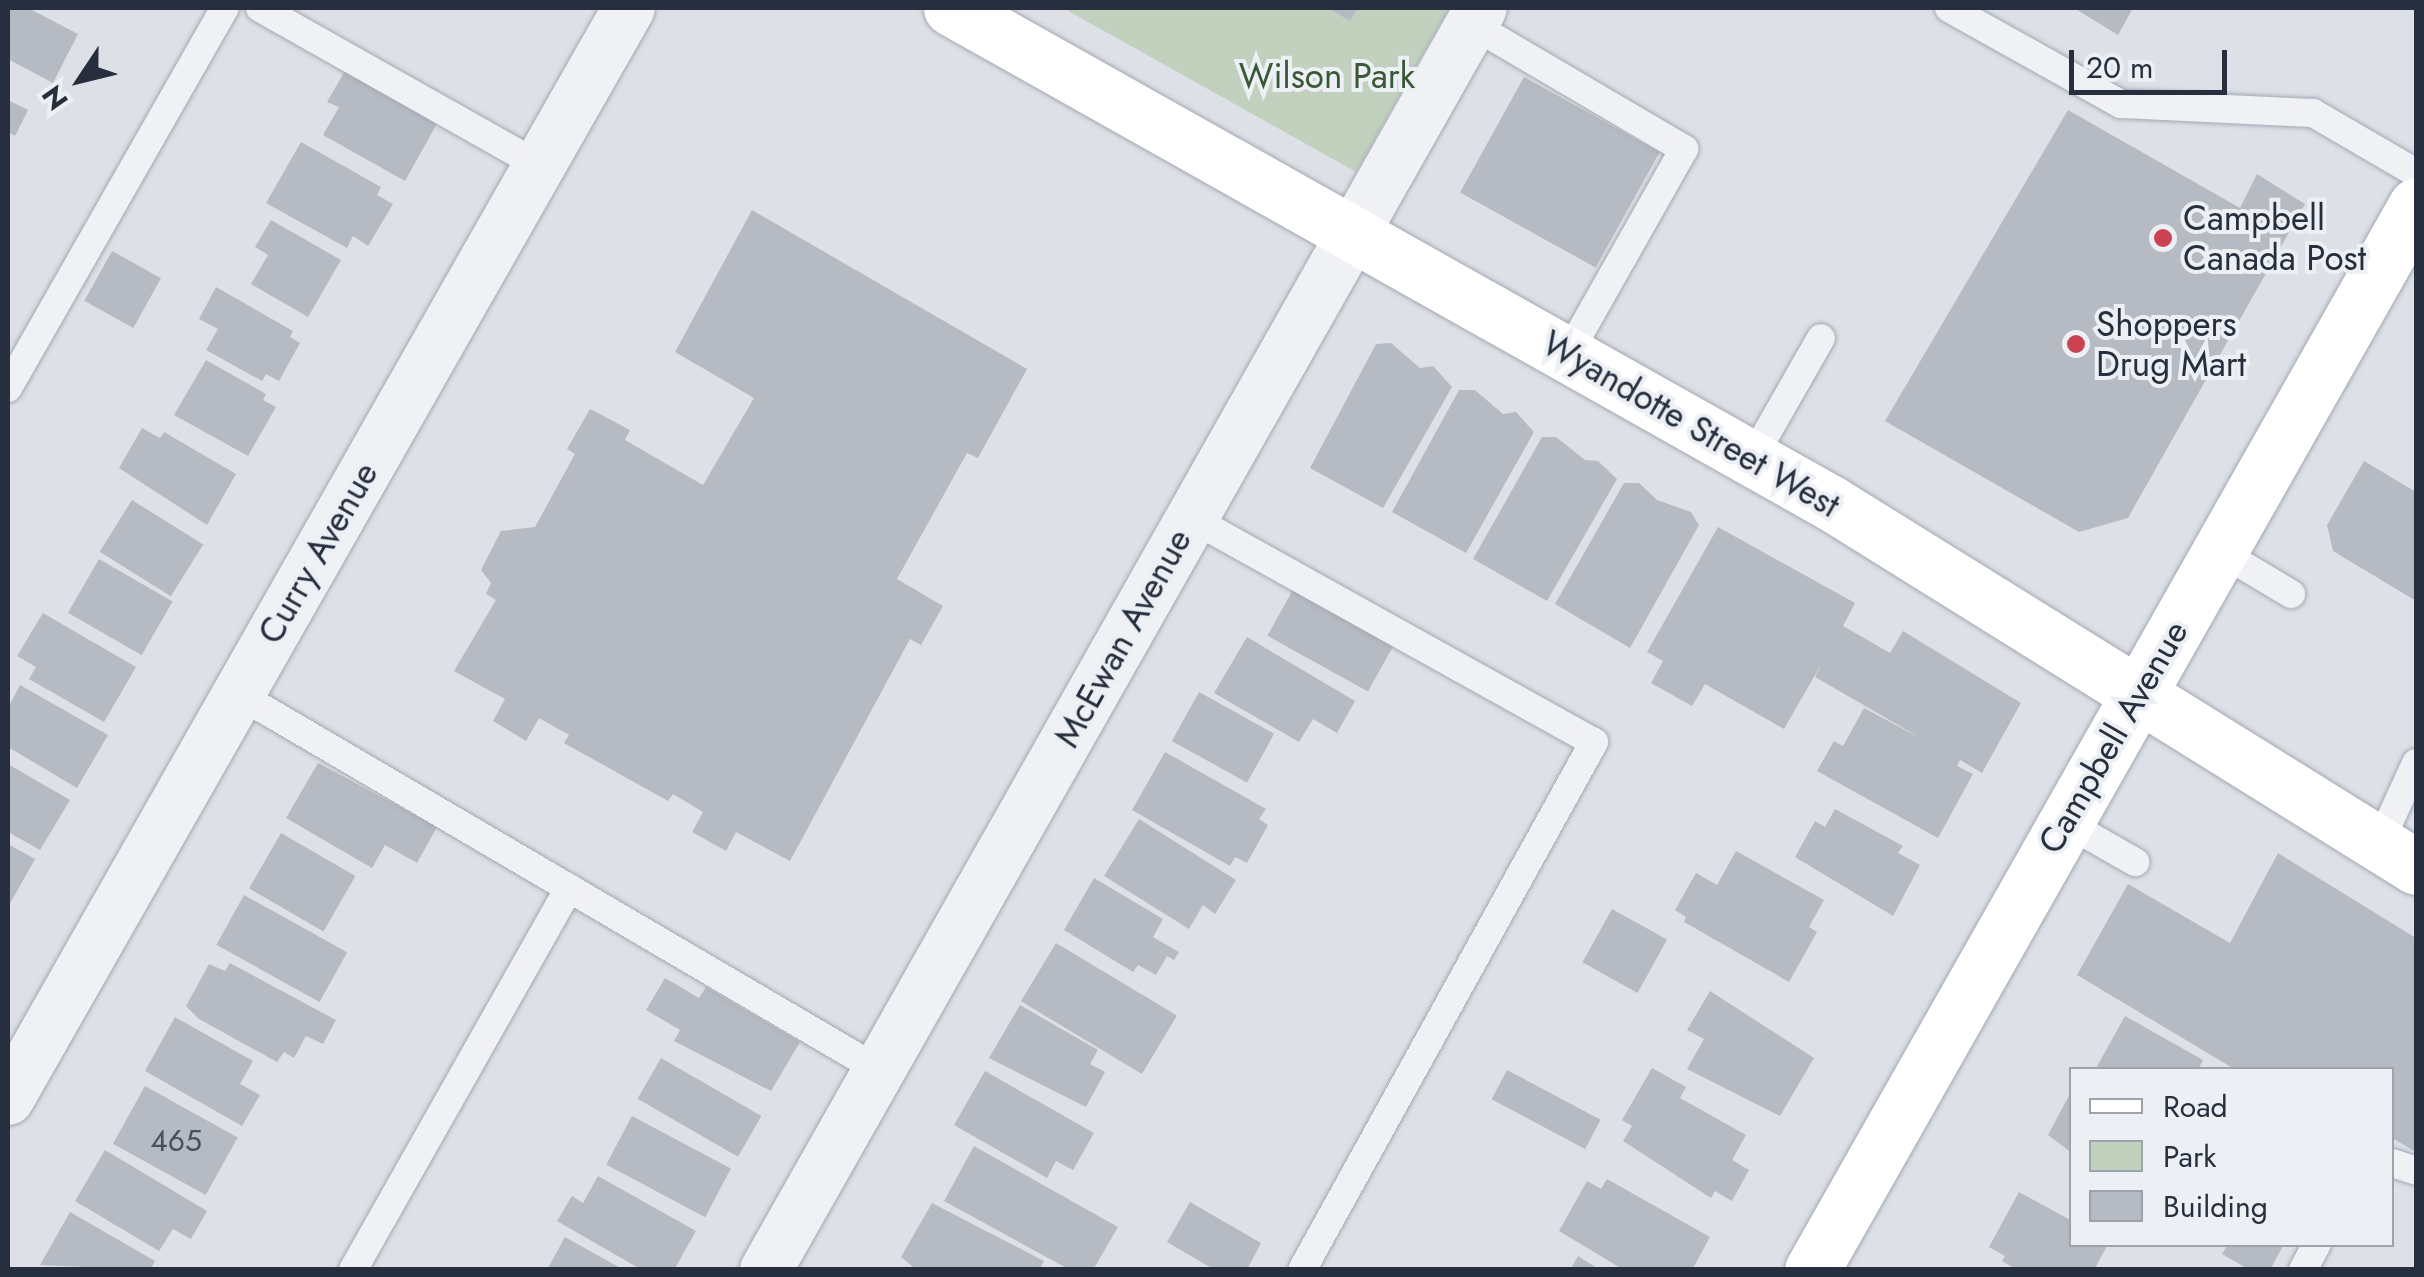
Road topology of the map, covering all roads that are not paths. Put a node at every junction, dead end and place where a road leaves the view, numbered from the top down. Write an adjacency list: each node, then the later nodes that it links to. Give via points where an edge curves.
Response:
1 (226, 8): 13 (lane)
2 (260, 8): 7 (lane)
3 (629, 8): 7 (street, Curry Avenue)
4 (951, 8): 10 (main road, Wyandotte Street West)
5 (1949, 8): 8 (lane, via 2120,104 2312,113)
6 (1476, 16): 10 (street, McEwan Avenue); 12 (lane, via 1684,149)
7 (539, 165): 18 (street, Curry Avenue)
8 (2416, 174)
9 (2416, 205): 16 (main road, Campbell Avenue)
10 (1353, 233): 12 (main road, Wyandotte Street West); 15 (street, McEwan Avenue)
11 (1821, 338): 14 (lane)
12 (1568, 354): 14 (main road, Wyandotte Street West)
13 (8, 388)
14 (1752, 459): 19 (main road, Wyandotte Street West)
15 (1191, 518): 25 (street, McEwan Avenue); 30 (lane, via 1594,742)
16 (2219, 551): 17 (lane); 19 (main road, Campbell Avenue)
17 (2291, 594)
18 (238, 694): 24 (lane); 26 (street, Curry Avenue)
19 (2137, 694): 21 (main road, Campbell Avenue); 22 (main road, Wyandotte Street West)
20 (2416, 763): 22 (lane)
21 (2065, 822): 23 (lane); 31 (main road, Campbell Avenue)
22 (2398, 855)
23 (2134, 862)
24 (570, 888): 25 (lane); 28 (lane)
25 (879, 1070): 29 (street, McEwan Avenue)
26 (8, 1099)
27 (2315, 1247): 32 (lane)
28 (353, 1270)
29 (766, 1270)
30 (1302, 1270)
31 (1812, 1270)
32 (2303, 1270)

